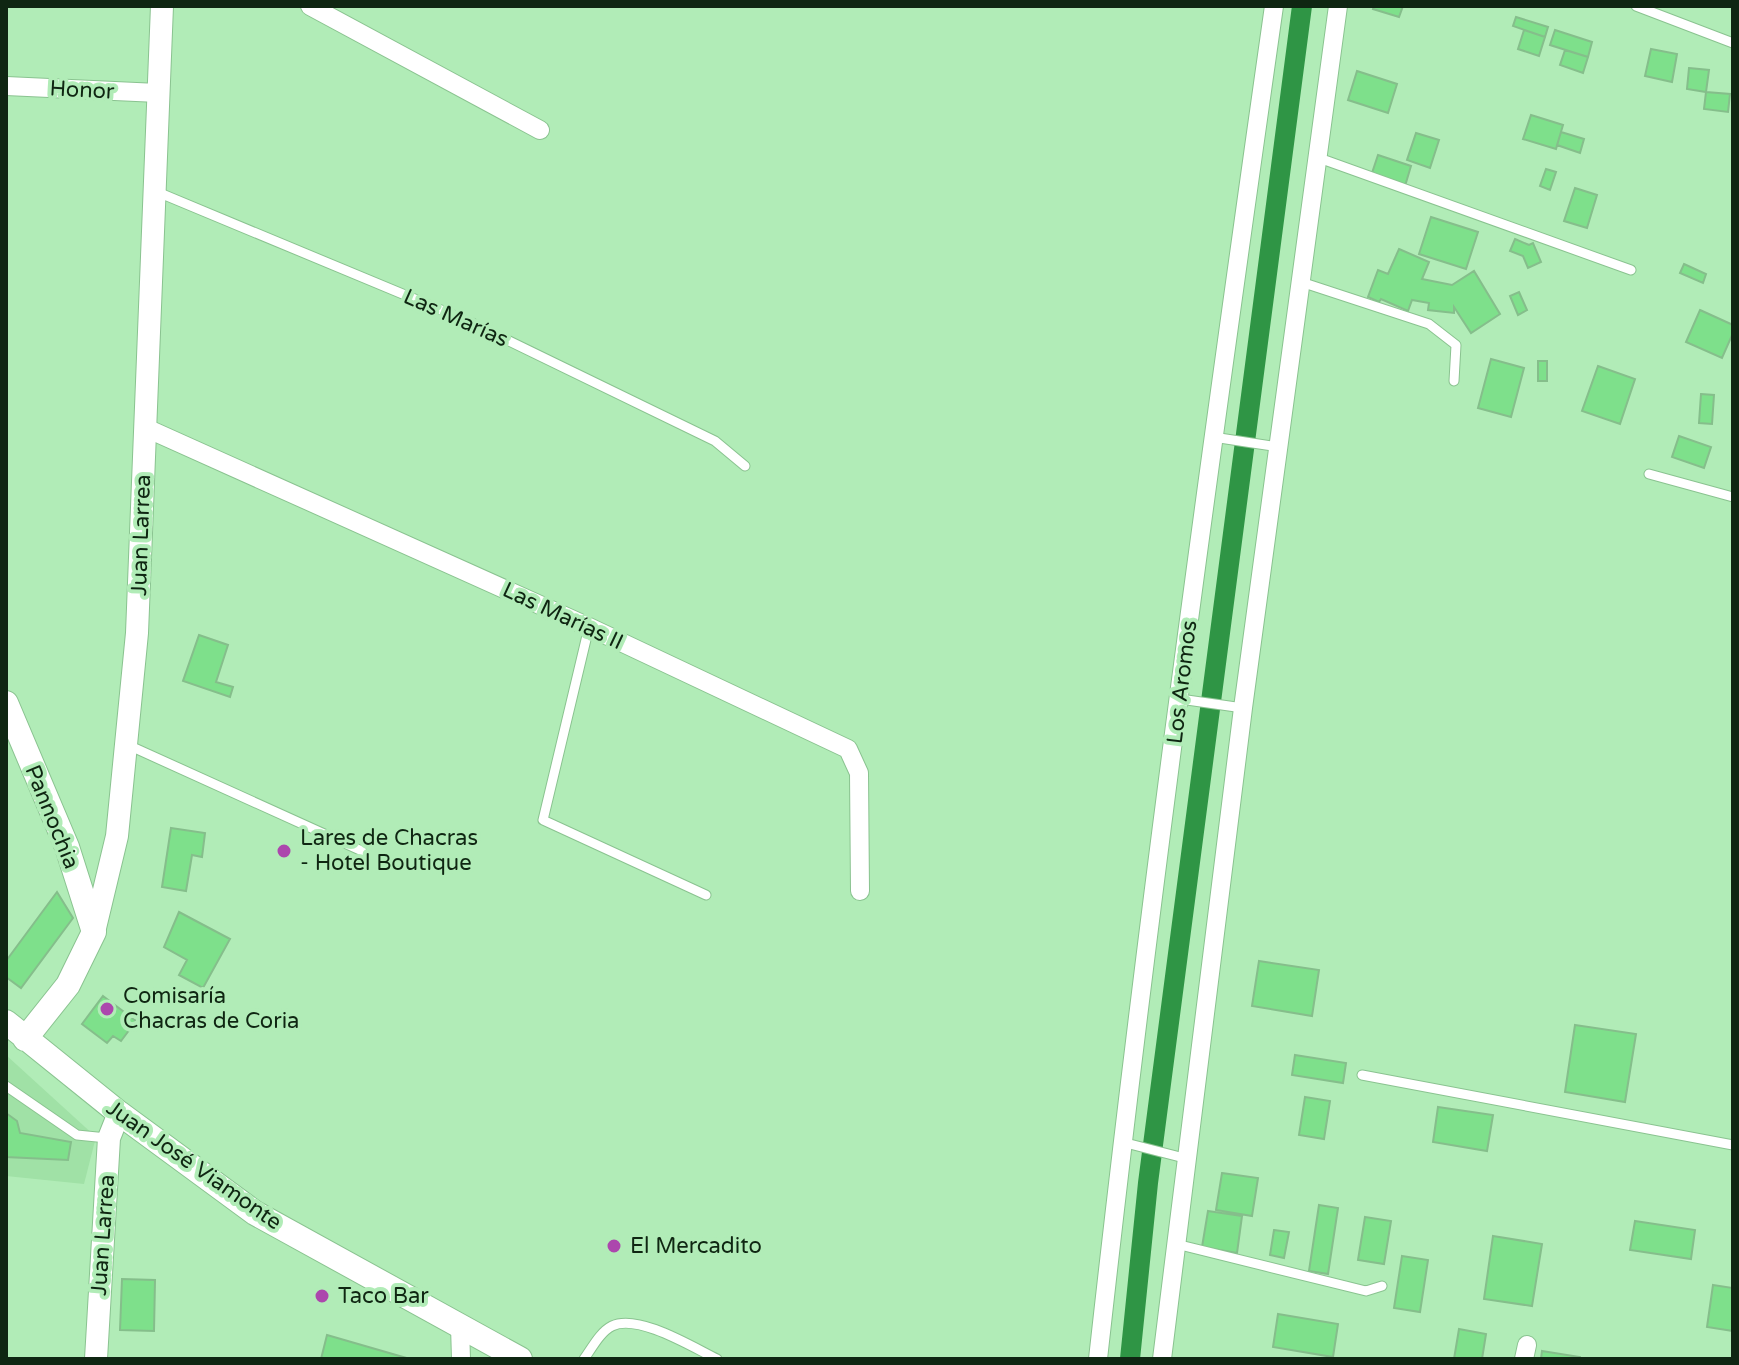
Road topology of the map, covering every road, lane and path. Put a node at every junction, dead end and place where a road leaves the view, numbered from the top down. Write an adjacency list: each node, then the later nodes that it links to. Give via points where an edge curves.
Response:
1 (162, 6): 8 (street, Juan Larrea)
2 (310, 6): 9 (street)
3 (1274, 6): 16 (street, Los Aromos)
4 (1338, 6): 10 (street)
5 (1636, 6): 6 (lane)
6 (1733, 43)
7 (6, 86): 8 (street, Honor)
8 (158, 93): 11 (street, Juan Larrea)
9 (540, 130)
10 (1319, 158): 12 (lane); 13 (street)
11 (155, 191): 15 (street, Juan Larrea); 18 (lane, Las Marías, via 470,322 715,441)
12 (1631, 270)
13 (1301, 282): 14 (lane, via 1429,324 1456,345); 17 (street)
14 (1454, 381)
15 (146, 428): 21 (street, Las Marías II); 25 (street, Juan Larrea)
16 (1213, 437): 17 (lane); 22 (street, Los Aromos)
17 (1279, 447): 24 (street)
18 (745, 466)
19 (1649, 474): 20 (lane)
20 (1733, 497)
21 (589, 627): 27 (street, Las Marías II, via 848,749 859,773); 28 (lane, via 543,820)
22 (1180, 699): 24 (lane); 36 (street, Los Aromos)
23 (6, 703): 29 (main road, Pannochia, via 67,847)
24 (1243, 708): 38 (street)
25 (127, 745): 26 (lane); 29 (street, Juan Larrea, via 117,836)
26 (362, 851)
27 (860, 891)
28 (706, 895)
29 (94, 932): 31 (main road, Juan Larrea, via 68,985)
30 (6, 1022): 31 (main road, Juan José Viamonte)
31 (25, 1039): 34 (main road, Juan José Viamonte)
32 (1362, 1075): 37 (lane)
33 (6, 1086): 35 (lane, via 77,1135)
34 (119, 1113): 35 (street, Juan Larrea); 41 (main road, Juan José Viamonte, via 255,1213)
35 (109, 1138): 42 (street, Juan Larrea)
36 (1122, 1142): 38 (lane); 47 (street, Los Aromos)
37 (1733, 1145)
38 (1188, 1159): 39 (street)
39 (1176, 1244): 40 (lane, via 1366,1291); 48 (street)
40 (1382, 1286)
41 (460, 1326): 43 (street); 44 (main road, Juan José Viamonte)
42 (96, 1359)
43 (461, 1359)
44 (520, 1359)
45 (584, 1359): 46 (lane, via 614,1325 633,1324)
46 (717, 1359)
47 (1098, 1359)
48 (1162, 1359)

